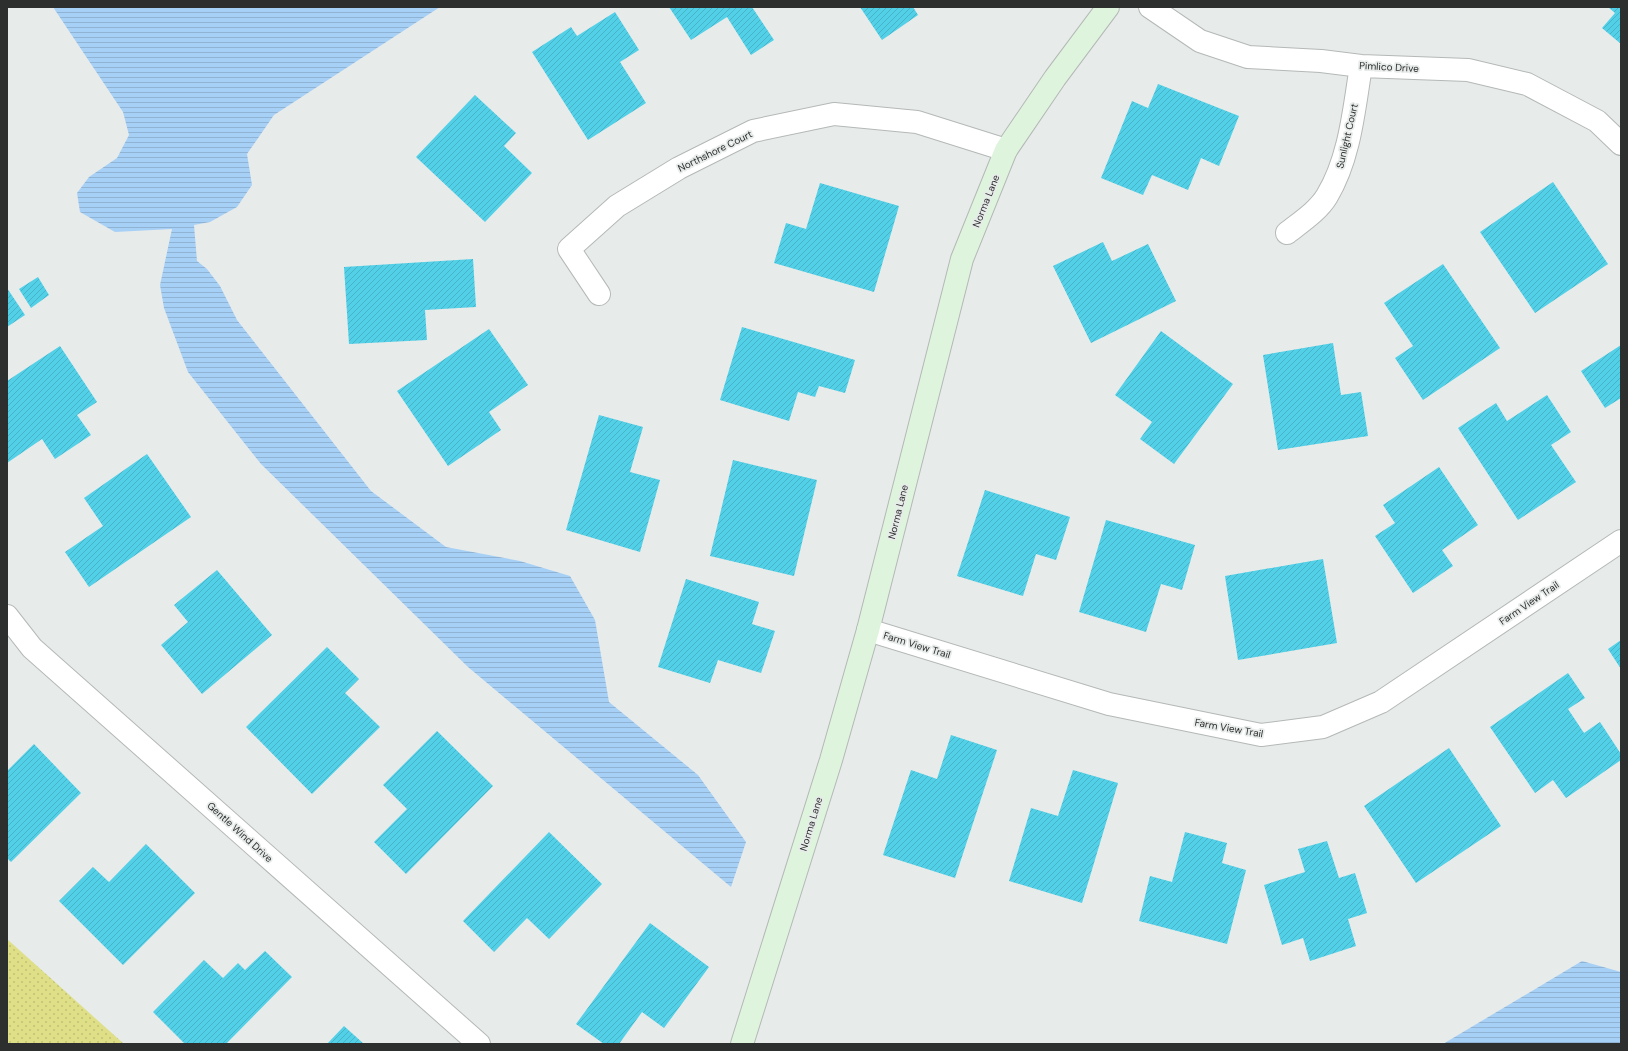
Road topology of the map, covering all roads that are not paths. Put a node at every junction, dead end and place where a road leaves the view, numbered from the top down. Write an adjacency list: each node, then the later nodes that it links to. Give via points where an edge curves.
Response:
1 (1108, 7): 5 (street, Norma Lane)
2 (1150, 7): 3 (street, Pimlico Drive, via 1200,40 1248,56)
3 (1361, 66): 4 (street, Pimlico Drive, via 1468,70 1527,84 1597,121); 6 (street, Sunlight Court, via 1350,133 1340,170 1327,197 1312,214)
4 (1621, 144)
5 (1006, 150): 7 (street, Northshore Court, via 917,122 834,114 752,131 679,168 618,206 569,249); 10 (street, Norma Lane, via 962,259)
6 (1287, 233)
7 (599, 294)
8 (1621, 541): 10 (street, Farm View Trail, via 1381,702 1323,727 1261,735 1109,704)
9 (7, 616): 11 (street, Gentle Wind Drive, via 32,648)
10 (868, 630): 12 (street, Norma Lane, via 831,760)
11 (479, 1044)
12 (742, 1044)

